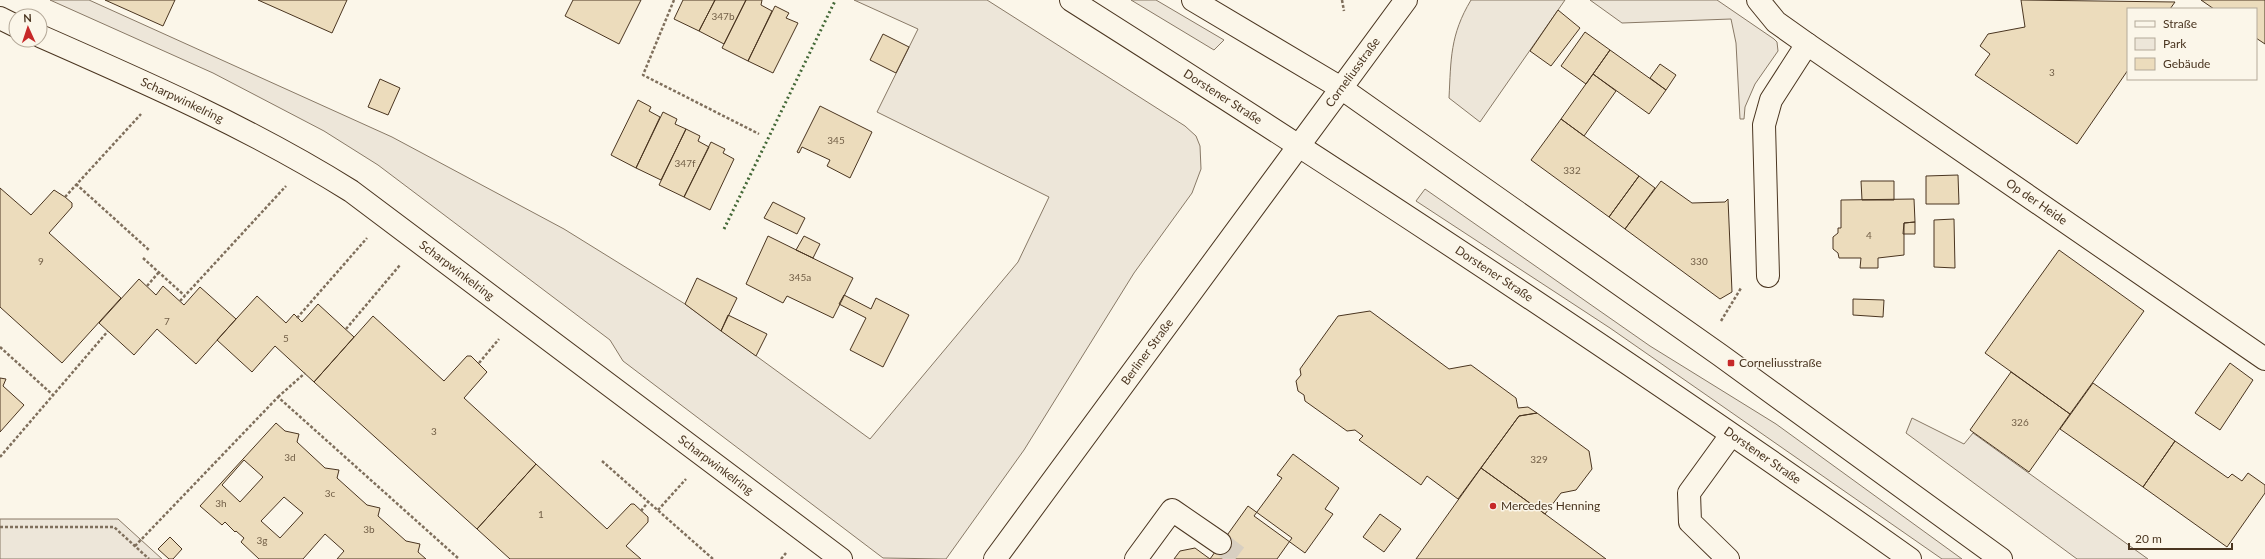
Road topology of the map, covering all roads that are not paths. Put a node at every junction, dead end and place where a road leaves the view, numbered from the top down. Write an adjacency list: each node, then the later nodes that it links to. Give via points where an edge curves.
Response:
1 (1071, 0): 8 (main road, Dorstener Straße)
2 (1193, 0): 7 (main road)
3 (1406, 0): 7 (main road, Corneliusstraße)
4 (1758, 0): 6 (main road, Op der Heide, via 1776,22)
5 (48, 40): 13 (main road, Scharpwinkelring, via 163,90 307,163 421,241)
6 (1807, 44): 9 (main road, via 1771,100 1764,125); 10 (main road, Op der Heide)
7 (1341, 88): 8 (main road, Corneliusstraße); 18 (main road, via 1707,346)
8 (1299, 144): 11 (main road, Dorstener Straße); 14 (main road, Berliner Straße)
9 (1768, 276)
10 (2265, 359)
11 (1731, 435): 16 (main road, via 1689,494 1690,522); 17 (main road, Dorstener Straße)
12 (1220, 543): 15 (main road, via 1172,510)
13 (841, 559)
14 (995, 559)
15 (1136, 559)
16 (1728, 559)
17 (1910, 559)
18 (2001, 559)

